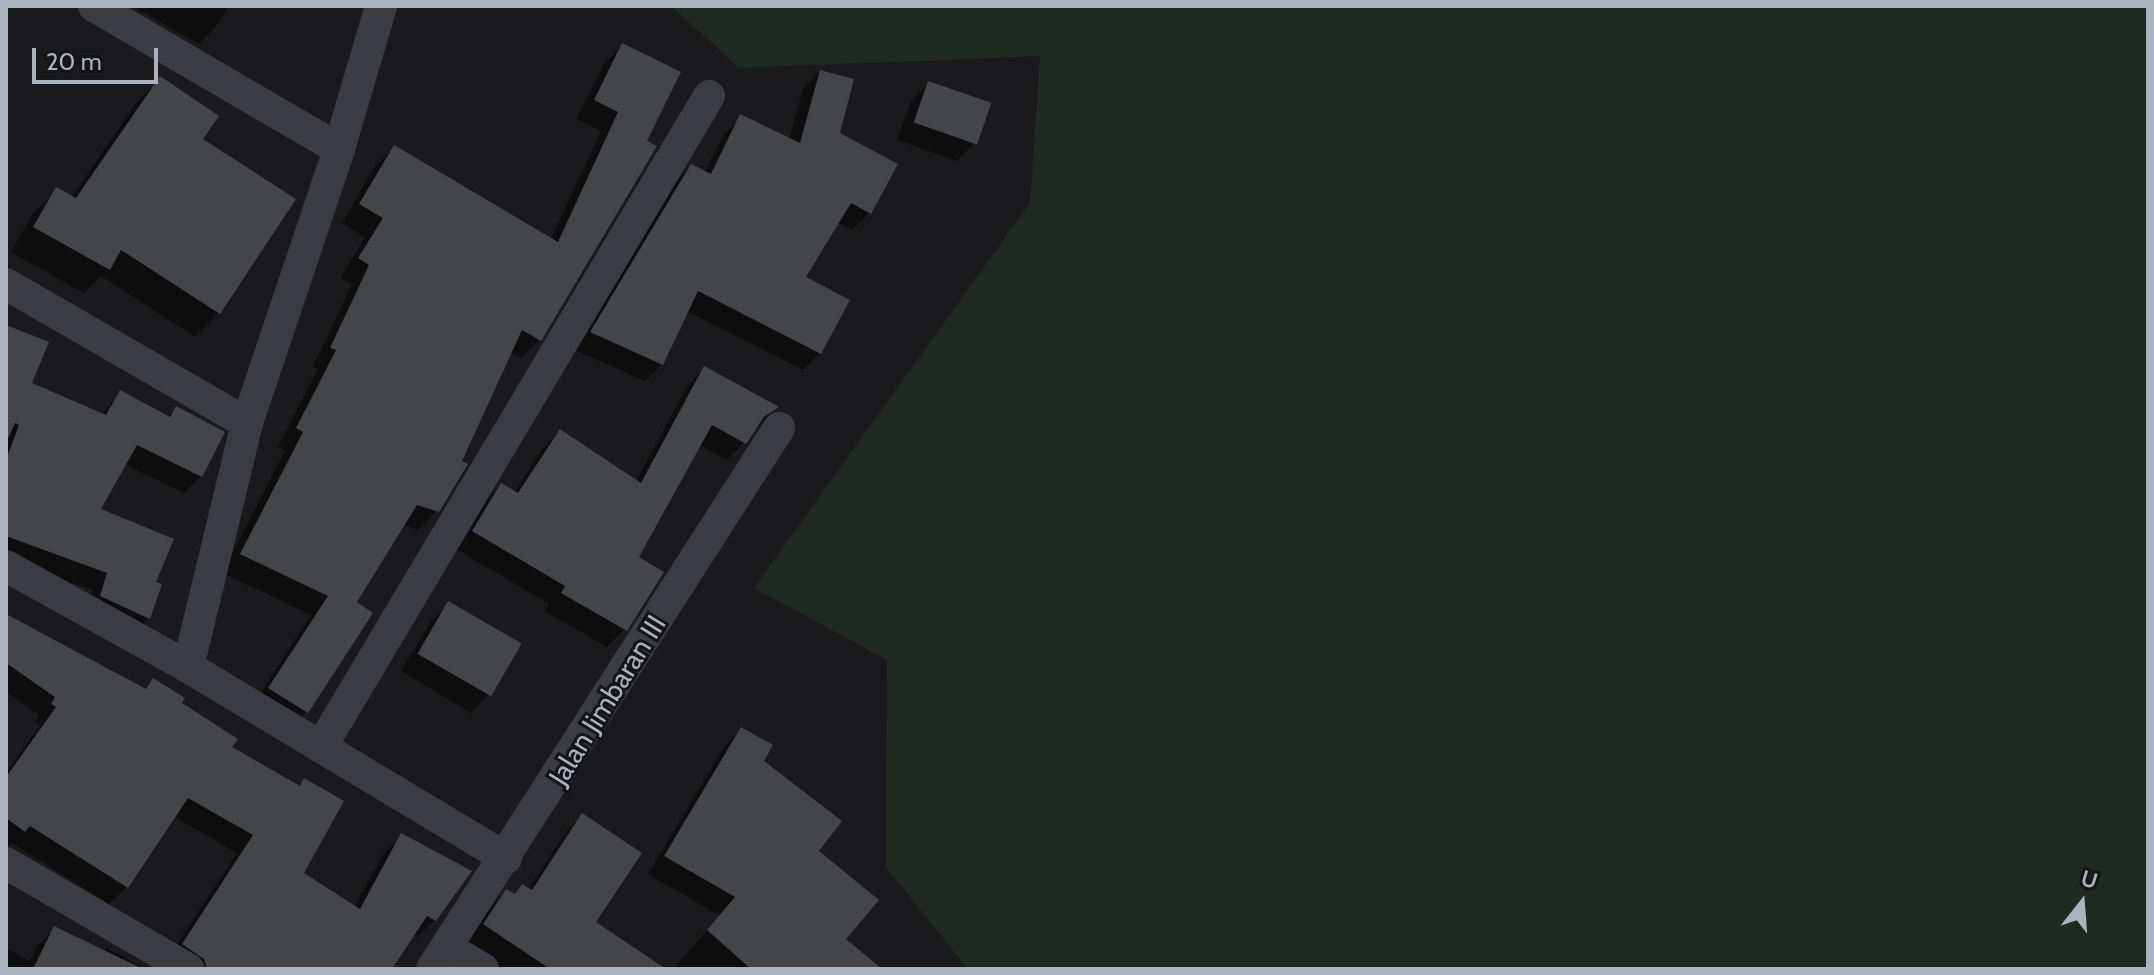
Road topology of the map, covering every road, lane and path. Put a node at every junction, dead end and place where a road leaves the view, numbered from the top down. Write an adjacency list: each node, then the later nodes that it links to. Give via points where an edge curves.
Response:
1 (94, 6): 3 (street)
2 (381, 6): 5 (street)
3 (138, 18): 5 (street)
4 (709, 96): 11 (street)
5 (339, 149): 7 (street)
6 (6, 284): 7 (street)
7 (247, 423): 10 (street)
8 (779, 428): 12 (street, Jalan Jimbaran III)
9 (6, 566): 10 (street)
10 (188, 667): 11 (street)
11 (321, 747): 12 (street)
12 (506, 858): 14 (street, Jalan Jimbaran III)
13 (6, 863): 15 (street)
14 (439, 958): 16 (street)
15 (188, 969)
16 (483, 969)

